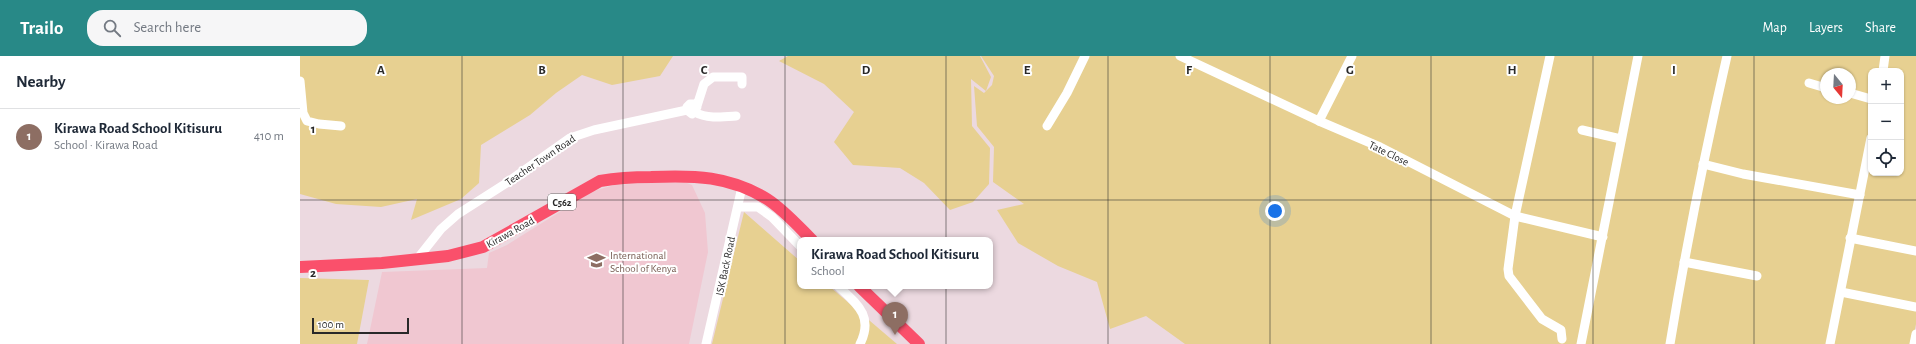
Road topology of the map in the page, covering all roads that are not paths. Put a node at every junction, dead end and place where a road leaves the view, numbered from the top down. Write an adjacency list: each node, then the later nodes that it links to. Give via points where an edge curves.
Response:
1 (1085, 56): 19 (street)
2 (1180, 56): 17 (street, Tate Close)
3 (1352, 56): 17 (street)
4 (1550, 56): 27 (street)
5 (1638, 56): 21 (street)
6 (1727, 56): 23 (street)
7 (1885, 56): 8 (street)
8 (1883, 68)
9 (300, 81): 18 (street, via 303,113 307,121)
10 (1809, 83): 12 (street)
11 (742, 84): 15 (street, via 742,77 713,77 704,84)
12 (1820, 86)
13 (1856, 95): 14 (street)
14 (1868, 98)
15 (693, 110): 16 (street, via 699,115); 33 (street, Teacher Town Road, via 594,130 570,138 458,214 441,229)
16 (736, 116)
17 (1319, 121): 27 (street, Tate Close, via 1380,147)
18 (341, 126)
19 (1047, 126)
20 (1582, 130): 21 (street)
21 (1621, 139): 29 (street)
22 (1871, 140): 25 (street)
23 (1703, 164): 25 (street, via 1743,174); 34 (street)
24 (742, 187): 26 (street, ISK Back Road); 28 (main road, Kirawa Road / C562, via 776,206); 33 (main road, Kirawa Road / C562, via 700,176 617,178 600,181 483,247 448,256)
25 (1860, 195): 30 (street)
26 (738, 207): 31 (street, via 758,207 772,217); 43 (street, ISK Back Road)
27 (1515, 216): 29 (street, Tate Close); 42 (street, via 1509,276 1542,319 1561,330)
28 (809, 237)
29 (1603, 237): 46 (street)
30 (1850, 238): 32 (street); 39 (street)
31 (797, 243)
32 (1916, 251)
33 (418, 258): 35 (main road, Kirawa Road / C562, via 382,263)
34 (1684, 262): 36 (street); 47 (street)
35 (300, 267)
36 (1758, 276)
37 (841, 289): 44 (street, via 861,307 865,320 865,334)
38 (862, 289): 45 (main road)
39 (1841, 292): 40 (street); 48 (street)
40 (1916, 307)
41 (1916, 334): 49 (street)
42 (1562, 339)
43 (706, 344)
44 (860, 344)
45 (919, 344)
46 (1581, 344)
47 (1670, 344)
48 (1830, 344)
49 (1914, 344)

